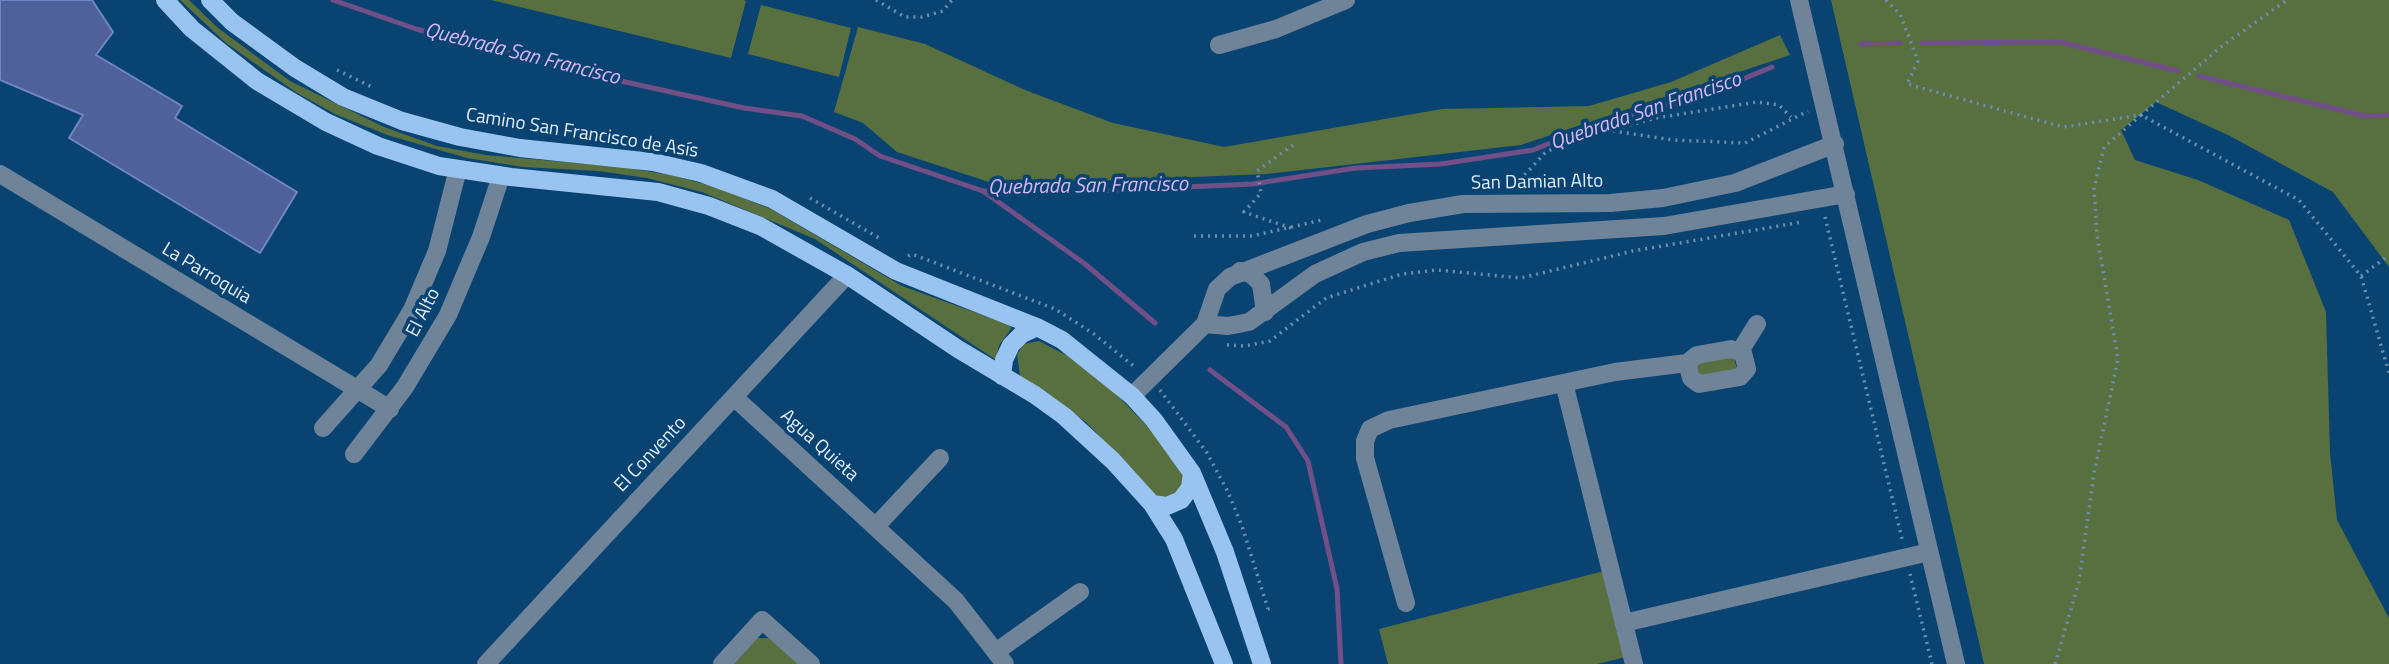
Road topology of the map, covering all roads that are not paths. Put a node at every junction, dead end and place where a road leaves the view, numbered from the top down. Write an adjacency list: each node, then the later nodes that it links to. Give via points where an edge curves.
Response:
1 (165, 0): 7 (main road, via 192,29 257,81 326,122 377,146)
2 (210, 0): 16 (main road, Camino San Francisco de Asís, via 295,68 343,97 401,121 520,148 653,162 701,173 772,199 896,271)
3 (1346, 0): 5 (street)
4 (1799, 0): 6 (street)
5 (1219, 46)
6 (1835, 144): 10 (street); 11 (street, San Damian Alto, via 1735,183 1663,198 1463,204 1399,215)
7 (458, 169): 9 (main road); 21 (street, El Alto, via 426,281 397,338)
8 (0, 174): 21 (street, La Parroquia)
9 (501, 176): 12 (main road, via 658,192 709,206 760,226); 24 (street, El Alto, via 453,305)
10 (1846, 194): 13 (street, via 1664,226 1399,243 1336,263); 31 (street)
11 (1240, 271): 13 (street, via 1262,284); 14 (street, San Damian Alto, via 1217,289)
12 (847, 275): 19 (main road); 23 (street, El Convento)
13 (1265, 312): 14 (street, via 1243,324)
14 (1205, 324): 22 (street, San Damian Alto)
15 (1757, 324): 17 (street)
16 (1037, 327): 19 (main road, via 1010,345); 22 (main road, Camino San Francisco de Asís, via 1086,357)
17 (1740, 351): 18 (street, via 1697,355); 18 (street, via 1748,365 1740,377 1699,384 1691,378)
18 (1687, 362): 20 (street)
19 (1002, 376): 29 (main road, via 1092,440)
20 (1564, 383): 33 (street, via 1389,420 1370,429 1365,458); 34 (street)
21 (359, 391): 24 (street, La Parroquia); 25 (street, El Alto)
22 (1132, 396): 28 (main road, Camino San Francisco de Asís)
23 (734, 397): 30 (street, Agua Quieta); 36 (street, El Convento)
24 (390, 409): 26 (street, El Alto)
25 (323, 428)
26 (354, 454)
27 (940, 458): 30 (street)
28 (1192, 473): 29 (main road, via 1190,488 1181,500 1167,506); 40 (main road, Camino San Francisco de Asís, via 1225,552)
29 (1152, 504): 39 (main road, via 1188,570)
30 (876, 526): 35 (street, Agua Quieta, via 957,601)
31 (1929, 552): 34 (street); 42 (street)
32 (1080, 592): 35 (street, Agua Quieta)
33 (1406, 603)
34 (1624, 623): 41 (street)
35 (1001, 658)
36 (486, 664)
37 (722, 664): 38 (street, via 762,620)
38 (811, 664)
39 (1224, 664)
40 (1262, 664)
41 (1634, 664)
42 (1956, 664)

